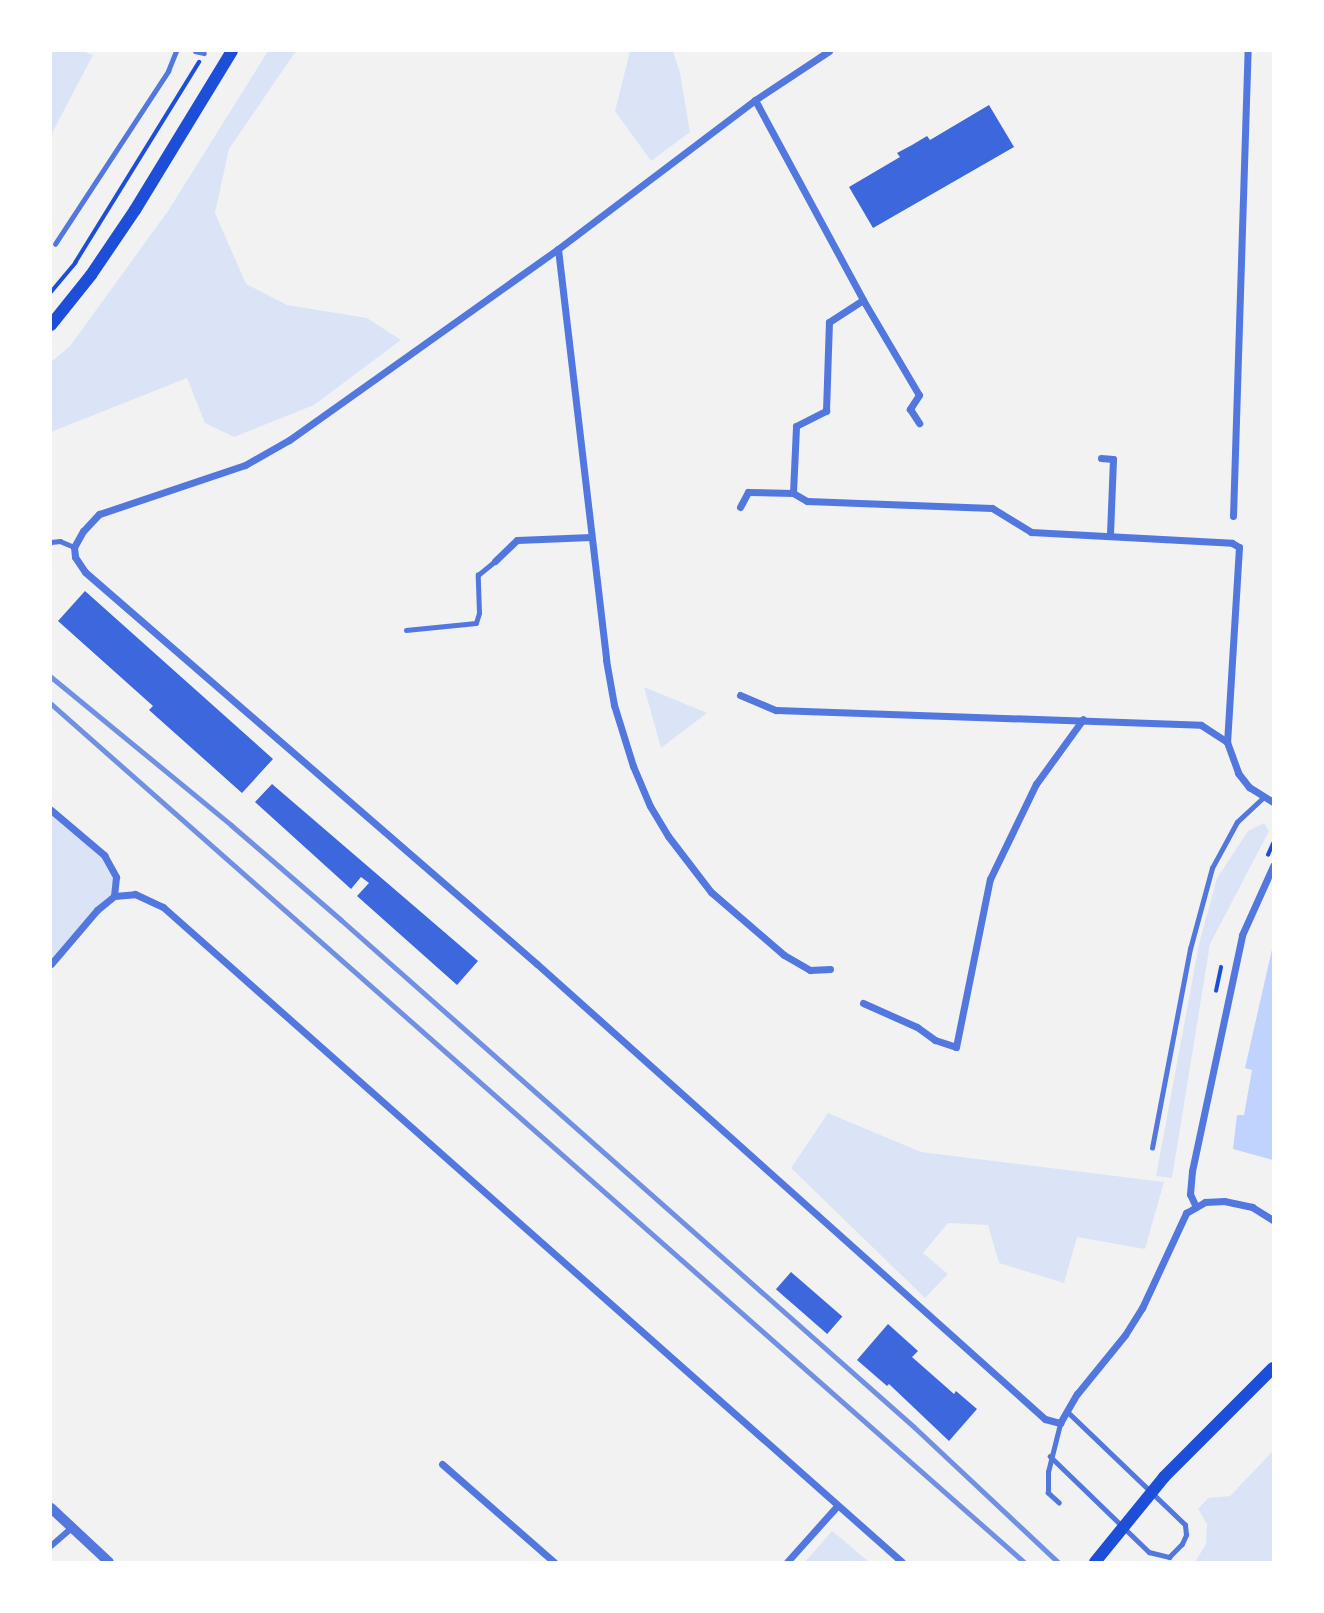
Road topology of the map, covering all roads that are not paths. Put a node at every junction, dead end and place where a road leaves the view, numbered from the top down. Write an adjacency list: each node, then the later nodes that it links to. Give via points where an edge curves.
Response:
1 (176, 51): 8 (lane, via 168,71)
2 (195, 51): 6 (lane)
3 (232, 51): 11 (main road, via 135,210)
4 (829, 51): 7 (street)
5 (1248, 51): 16 (street)
6 (204, 53)
7 (755, 100): 9 (street); 10 (street)
8 (55, 244)
9 (558, 249): 18 (street); 20 (street, via 289,440 245,465 99,514)
10 (863, 300): 12 (street, via 919,395 910,409); 14 (street, via 829,322 826,411 800,422 795,431)
11 (51, 325)
12 (919, 423)
13 (1101, 458): 17 (street, via 1113,459)
14 (793, 493): 15 (street, via 748,492); 17 (street, via 807,501 992,508 1031,532)
15 (740, 507)
16 (1233, 516)
17 (1110, 535): 25 (street, via 1239,547)
18 (591, 537): 21 (street, via 517,540); 32 (street, via 614,705 650,806 699,876 734,915 810,970)
19 (51, 542): 20 (lane)
20 (74, 547): 39 (street, via 85,572 568,991 1045,1419)
21 (495, 561): 22 (lane, via 478,575 476,623)
22 (406, 630)
23 (740, 695): 24 (street, via 776,710)
24 (1083, 719): 25 (street, via 1201,725); 33 (street, via 1036,784 990,879 956,1046)
25 (1227, 742): 26 (street, via 1238,773)
26 (1263, 798): 27 (street); 34 (lane, via 1237,822 1212,868 1187,962)
27 (1273, 802)
28 (51, 810): 30 (street, via 104,855 116,877)
29 (1273, 866): 35 (street, via 1240,946 1192,1171 1190,1194)
30 (114, 896): 31 (street); 43 (street, via 135,894 163,907)
31 (51, 964)
32 (830, 969)
33 (863, 1003)
34 (1152, 1148)
35 (1196, 1208): 36 (street, via 1205,1202 1224,1201 1252,1208); 38 (street, via 1186,1213 1131,1326)
36 (1273, 1220)
37 (1273, 1368): 51 (main road, via 1164,1477)
38 (1066, 1412): 39 (street); 40 (lane, via 1185,1525 1182,1544 1169,1557 1149,1552)
39 (1060, 1423): 40 (lane)
40 (1050, 1456): 42 (lane, via 1048,1493)
41 (442, 1464): 48 (street)
42 (1059, 1503)
43 (837, 1506): 49 (street); 50 (street)
44 (51, 1508): 45 (street)
45 (72, 1528): 46 (street); 47 (street)
46 (51, 1546)
47 (109, 1562)
48 (554, 1562)
49 (787, 1562)
50 (902, 1562)
51 (1095, 1562)

